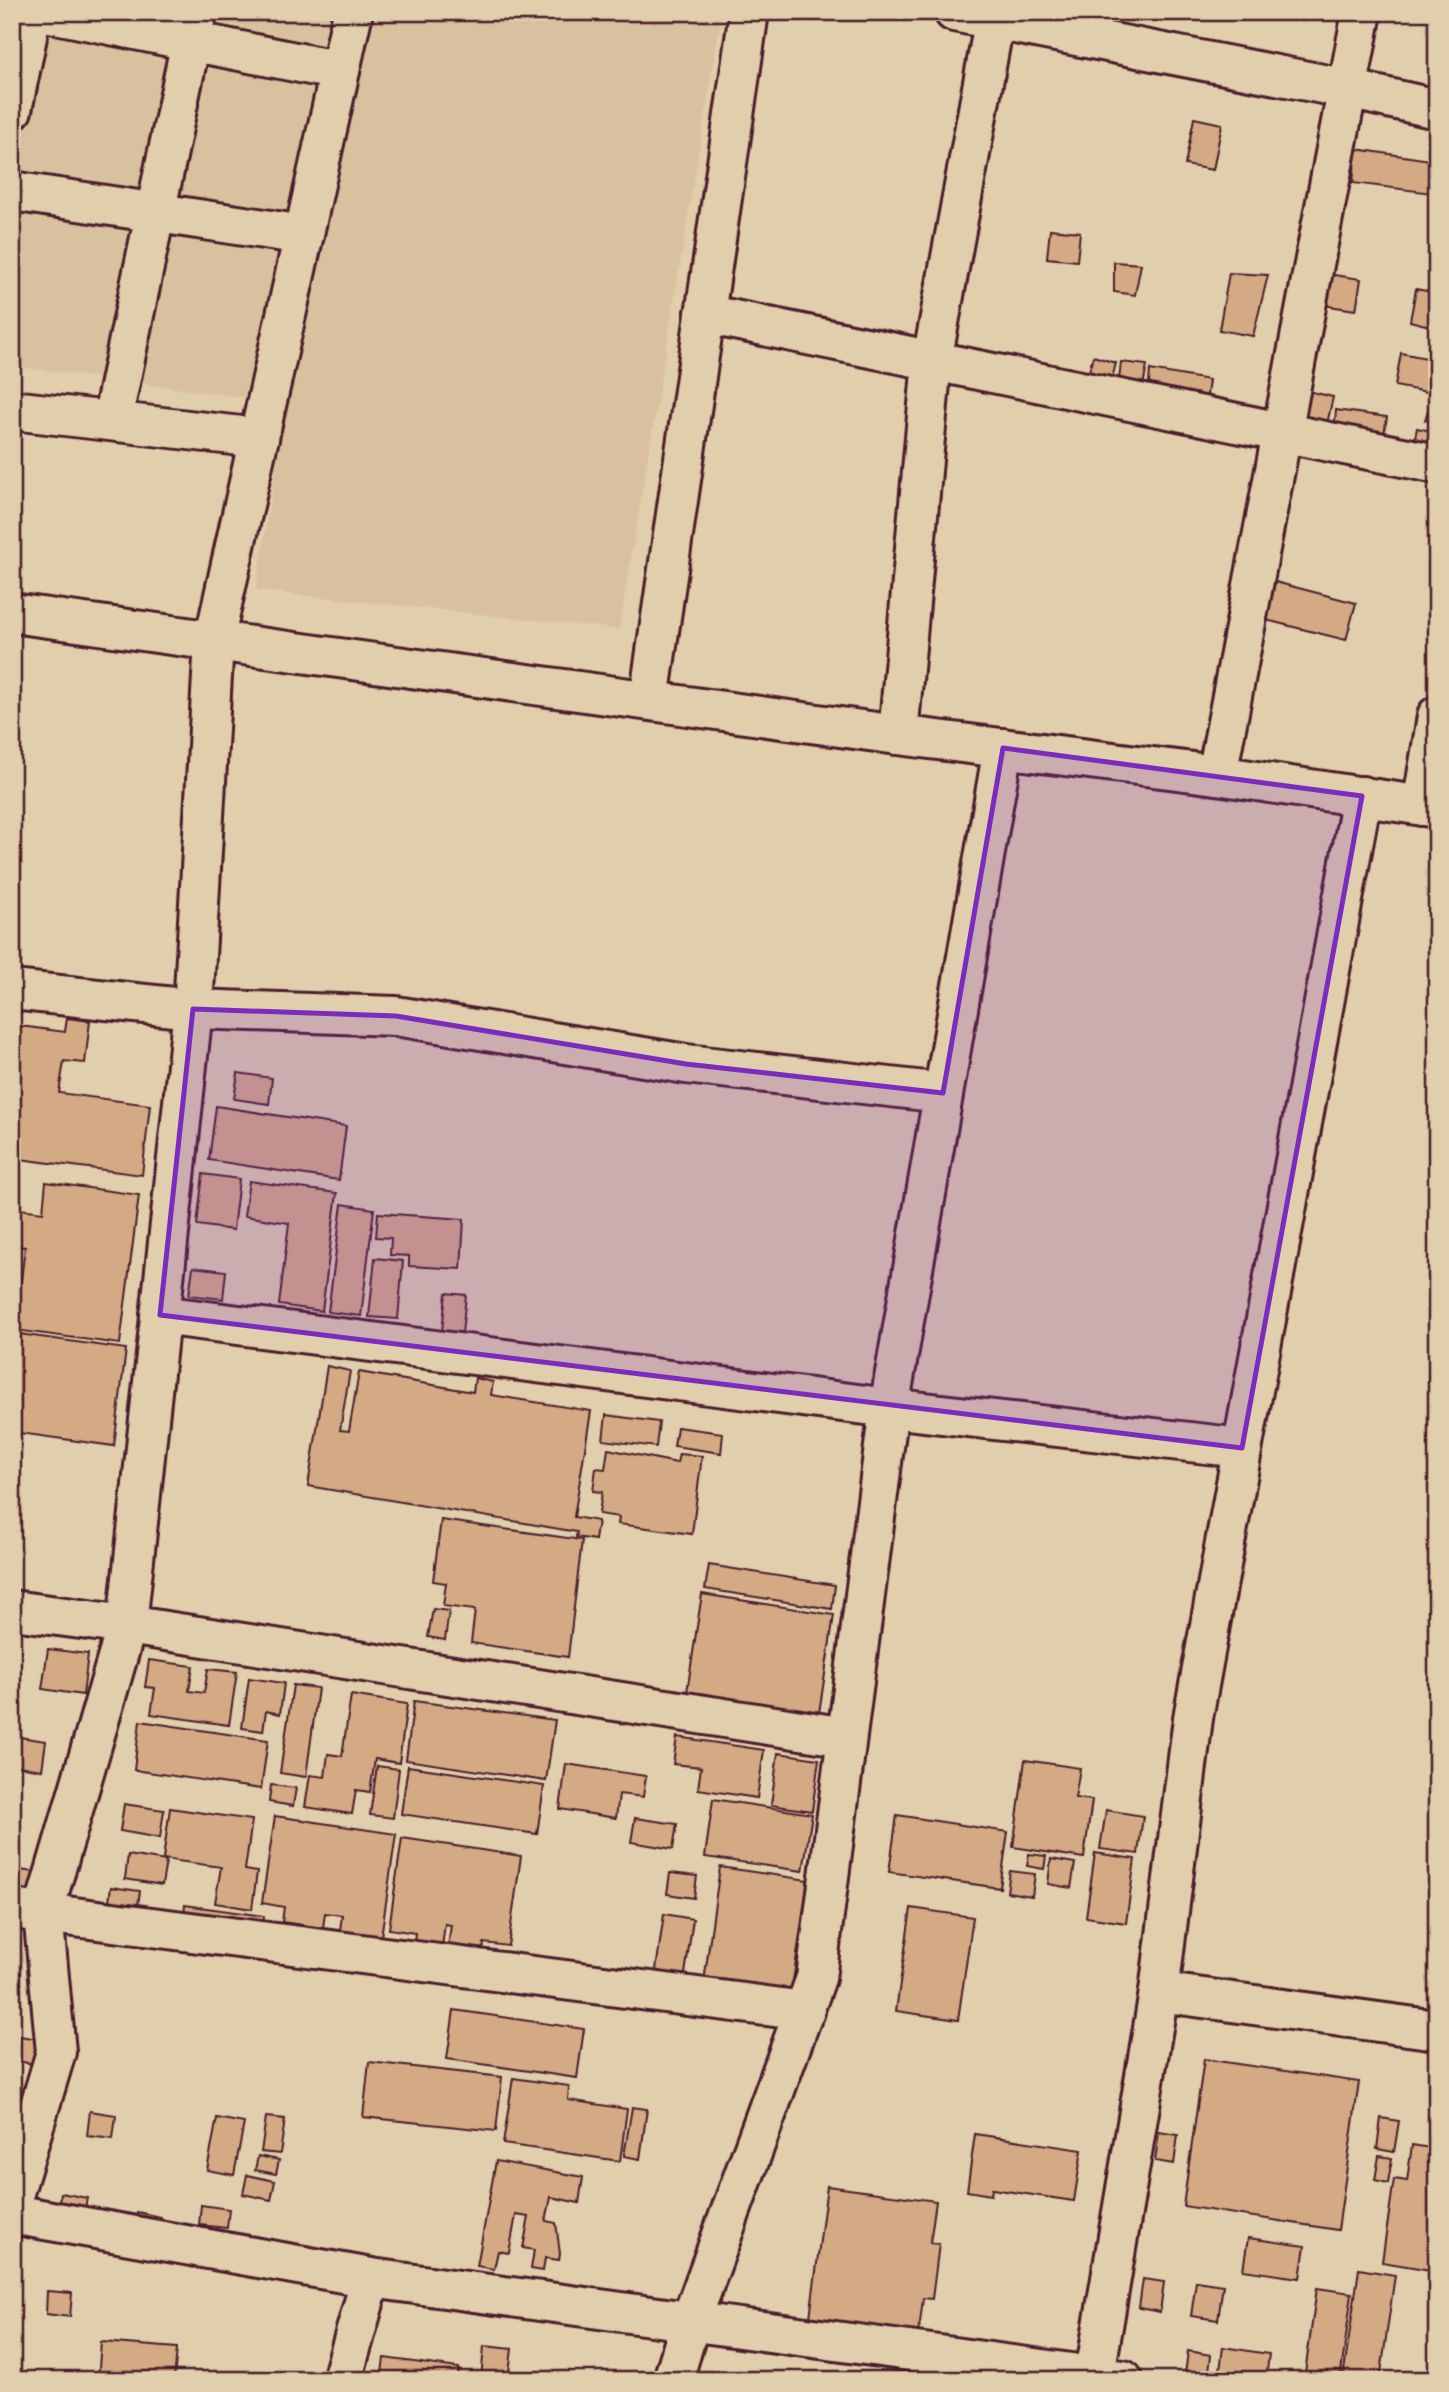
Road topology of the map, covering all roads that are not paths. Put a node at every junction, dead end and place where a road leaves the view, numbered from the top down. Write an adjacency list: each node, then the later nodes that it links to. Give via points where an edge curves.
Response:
1 (32, 12): 12 (street)
2 (46, 12): 8 (street)
3 (353, 12): 9 (street)
4 (749, 12): 16 (street)
5 (954, 12): 7 (street)
6 (1362, 12): 10 (street)
7 (996, 16): 10 (street); 17 (street)
8 (194, 26): 9 (street); 14 (street)
9 (340, 71): 15 (street)
10 (1348, 89): 11 (street); 20 (street)
11 (1437, 109)
12 (12, 110)
13 (12, 191): 14 (street)
14 (156, 212): 15 (street); 19 (street)
15 (304, 235): 21 (street)
16 (705, 314): 17 (street); 25 (street)
17 (932, 361): 20 (street); 27 (street)
18 (12, 410): 19 (street)
19 (112, 421): 21 (street)
20 (1282, 432): 22 (street); 29 (street)
21 (259, 438): 24 (street)
22 (1437, 464)
23 (12, 613): 24 (street)
24 (215, 641): 25 (street); 33 (street)
25 (649, 701): 27 (street)
26 (1437, 716): 31 (street)
27 (898, 735): 28 (street)
28 (1003, 748): 29 (street); 34 (street)
29 (1217, 775): 30 (street)
30 (1362, 796): 31 (street); 37 (street)
31 (1429, 807)
32 (12, 990): 33 (street)
33 (193, 1009): 34 (street, via 396,1016 686,1064); 35 (street)
34 (943, 1093): 36 (street)
35 (160, 1315): 36 (street); 39 (street)
36 (889, 1408): 37 (street); 40 (street)
37 (1242, 1448): 42 (street, via 1192,1718)
38 (12, 1610): 39 (street)
39 (127, 1625): 40 (street); 41 (street)
40 (846, 1737): 43 (street, via 816,1978)
41 (27, 1911): 43 (street); 45 (street, via 56,2052)
42 (1159, 1992): 44 (street); 49 (street)
43 (805, 2011): 48 (street)
44 (1437, 2031)
45 (12, 2199)
46 (12, 2214): 47 (street)
47 (371, 2278): 48 (street); 50 (street)
48 (691, 2320): 49 (street); 51 (street)
49 (1104, 2379)
50 (342, 2380)
51 (673, 2380)

